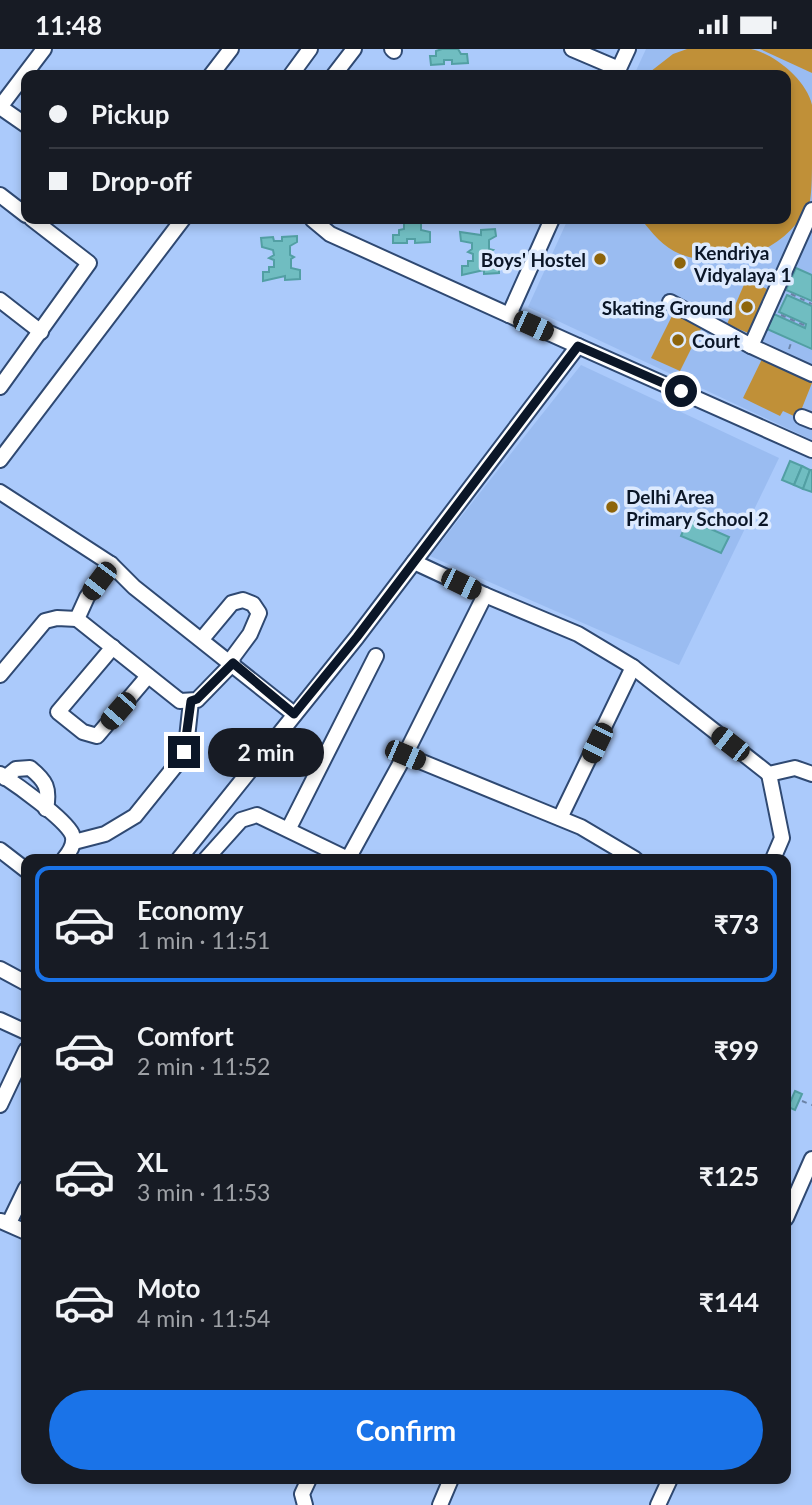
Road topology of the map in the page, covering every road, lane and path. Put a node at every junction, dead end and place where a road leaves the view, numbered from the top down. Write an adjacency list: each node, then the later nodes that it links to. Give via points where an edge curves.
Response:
1 (44, 49): 7 (street)
2 (231, 49): 8 (street)
3 (310, 49): 9 (street)
4 (354, 49): 10 (street)
5 (572, 49): 11 (street)
6 (628, 49): 12 (street)
7 (28, 70)
8 (215, 70)
9 (295, 70)
10 (338, 70)
11 (613, 70)
12 (618, 70)
13 (21, 79): 14 (street)
14 (0, 107): 15 (street)
15 (21, 122)
16 (0, 194): 18 (street)
17 (812, 210): 23 (street)
18 (21, 211)
19 (38, 224): 30 (street, via 89,263)
20 (179, 224): 36 (street)
21 (318, 224): 28 (street, via 330,234)
22 (550, 224): 28 (street)
23 (778, 288): 26 (path); 27 (street)
24 (0, 300): 30 (street)
25 (670, 302): 32 (street)
26 (812, 303)
27 (768, 309): 29 (path); 32 (street)
28 (509, 314): 31 (street)
29 (806, 326)
30 (41, 332): 34 (street)
31 (578, 346): 35 (street); 38 (street)
32 (751, 346): 33 (street)
33 (812, 374)
34 (0, 387)
35 (812, 450)
36 (0, 460)
37 (0, 492): 39 (street)
38 (414, 562): 40 (street); 50 (street)
39 (111, 564): 41 (street); 42 (street)
40 (485, 595): 46 (street, via 578,635); 51 (street)
41 (77, 619): 43 (street); 47 (street, via 45,621)
42 (202, 639): 45 (street); 45 (street, via 232,603 243,600 253,604 259,613 256,625)
43 (113, 647): 48 (street); 48 (street, via 58,712 83,732 97,736)
44 (376, 656): 57 (street)
45 (232, 662): 49 (street); 50 (street)
46 (633, 667): 52 (street); 56 (street)
47 (0, 675)
48 (148, 676): 49 (street, via 180,701)
49 (191, 701): 58 (street, via 180,760 135,816 106,834)
50 (294, 714): 61 (street)
51 (405, 755): 56 (street); 64 (street)
52 (769, 774): 53 (street, via 795,768); 66 (street, via 782,838)
53 (812, 774)
54 (3, 776): 55 (street); 55 (street, via 30,768 42,777 49,787)
55 (46, 809): 58 (street, via 72,834)
56 (561, 818): 65 (street)
57 (289, 828): 62 (street, via 265,816 249,816); 63 (street)
58 (74, 842): 60 (street)
59 (0, 850): 67 (street)
60 (67, 854)
61 (183, 854)
62 (210, 854)
63 (338, 854)
64 (351, 854)
65 (628, 854)
66 (776, 854)
67 (21, 866)
68 (0, 969): 69 (street)
69 (21, 980)
70 (0, 1020): 71 (street)
71 (21, 1030)
72 (21, 1061): 74 (street)
73 (802, 1101): 75 (path)
74 (0, 1105)
75 (812, 1105)
76 (812, 1159): 78 (street)
77 (21, 1196): 79 (street)
78 (791, 1207)
79 (4, 1222): 80 (street)
80 (21, 1230)
81 (307, 1484): 84 (street, via 302,1494)
82 (450, 1484): 85 (street)
83 (668, 1484): 86 (street)
84 (305, 1505)
85 (440, 1505)
86 (659, 1505)

